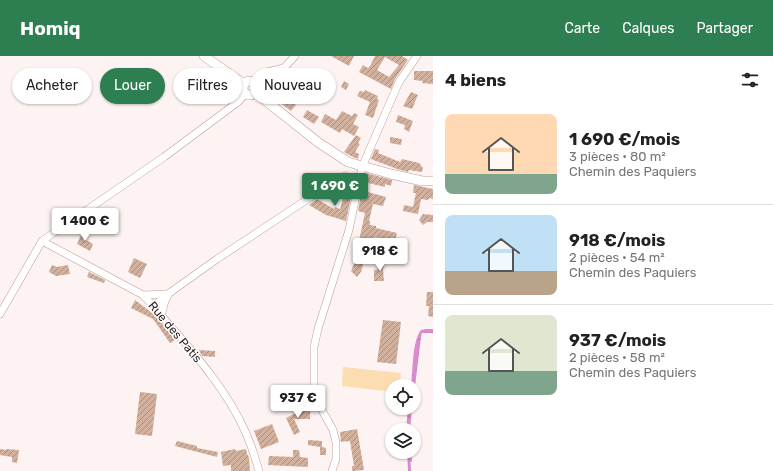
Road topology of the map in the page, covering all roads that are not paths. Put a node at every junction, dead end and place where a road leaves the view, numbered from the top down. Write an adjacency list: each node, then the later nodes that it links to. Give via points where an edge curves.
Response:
1 (204, 56): 6 (street)
2 (295, 56): 4 (street)
3 (417, 56): 11 (street, via 399,82)
4 (284, 68)
5 (250, 83): 6 (street, via 248,81)
6 (244, 84): 7 (street)
7 (245, 94): 8 (street); 15 (street, via 238,102 164,157)
8 (250, 95)
9 (274, 104): 10 (street, via 319,143)
10 (348, 162): 11 (street); 12 (street)
11 (362, 167): 13 (street, via 422,181); 14 (street)
12 (345, 176): 14 (street); 16 (street, via 335,180)
13 (433, 181)
14 (358, 184): 22 (street, via 349,230 314,347 314,391 334,430 336,442 336,459)
15 (42, 241): 17 (street, Rue des Patis); 19 (street)
16 (169, 293): 17 (street); 18 (street); 20 (street)
17 (143, 295): 18 (street, Rue des Patis)
18 (154, 307): 20 (street, Rue des Patis)
19 (0, 314)
20 (162, 316): 21 (street, Rue des Patis, via 195,354 233,408 245,430)
21 (259, 471)
22 (332, 471)

